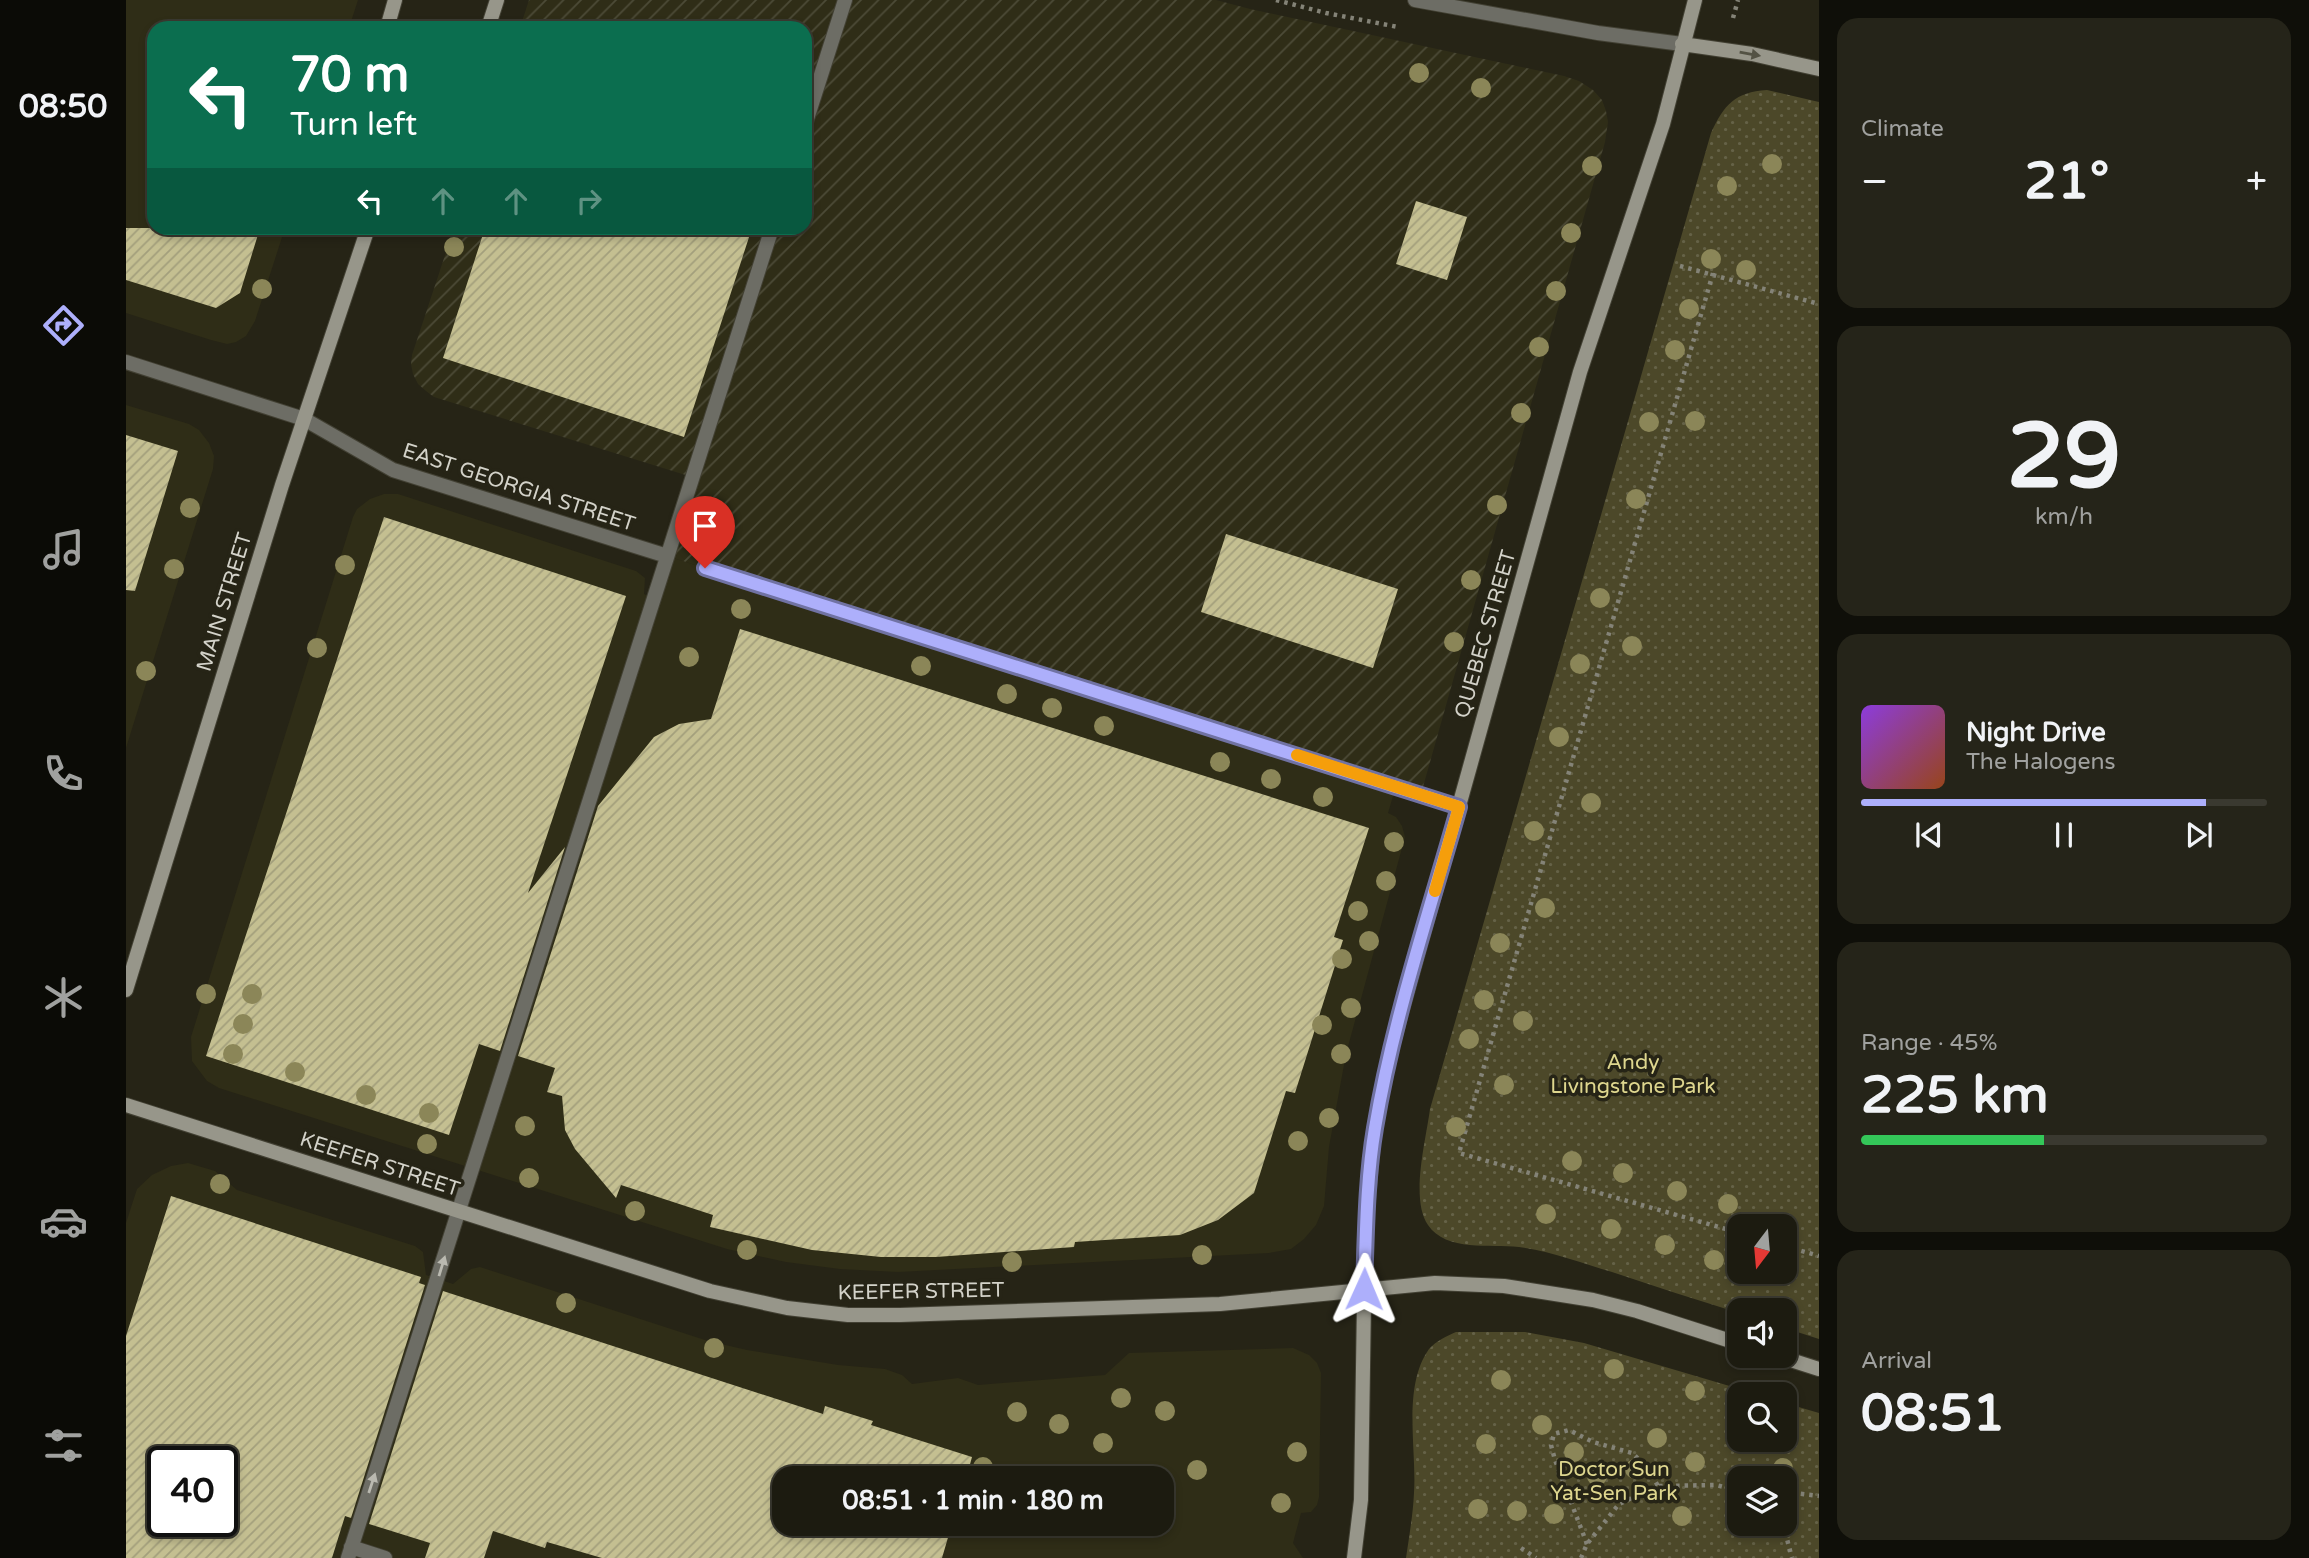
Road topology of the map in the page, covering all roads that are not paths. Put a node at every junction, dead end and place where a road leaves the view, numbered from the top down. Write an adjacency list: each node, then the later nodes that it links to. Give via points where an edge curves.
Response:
1 (395, 0): 6 (street)
2 (497, 0): 7 (street)
3 (845, 0): 10 (street)
4 (1415, 0): 8 (street)
5 (1695, 0): 8 (street, QUEBEC STREET)
6 (389, 21)
7 (490, 21)
8 (1682, 44): 9 (street, one-way to 9); 17 (street, QUEBEC STREET, via 1663,124 1580,372)
9 (1819, 69)
10 (812, 103)
11 (366, 235): 14 (street, MAIN STREET)
12 (770, 235): 15 (street)
13 (126, 362): 14 (street, EAST GEORGIA STREET)
14 (304, 419): 15 (street, EAST GEORGIA STREET, via 393,470); 18 (street, MAIN STREET)
15 (667, 556): 20 (street)
16 (705, 568): 17 (street)
17 (1459, 807): 21 (street, QUEBEC STREET, via 1386,1070 1374,1131)
18 (126, 990)
19 (126, 1105): 20 (street, KEEFER STREET)
20 (459, 1211): 21 (street, KEEFER STREET, via 710,1291 787,1308 848,1315 1220,1304); 25 (street, one-way to 20)
21 (1364, 1289): 22 (street, KEEFER STREET, via 1435,1283 1504,1286 1637,1311); 27 (street, QUEBEC STREET, via 1361,1500)
22 (1727, 1340)
23 (1797, 1362): 24 (street)
24 (1819, 1369)
25 (350, 1553): 26 (street)
26 (385, 1558)
27 (1354, 1558)

